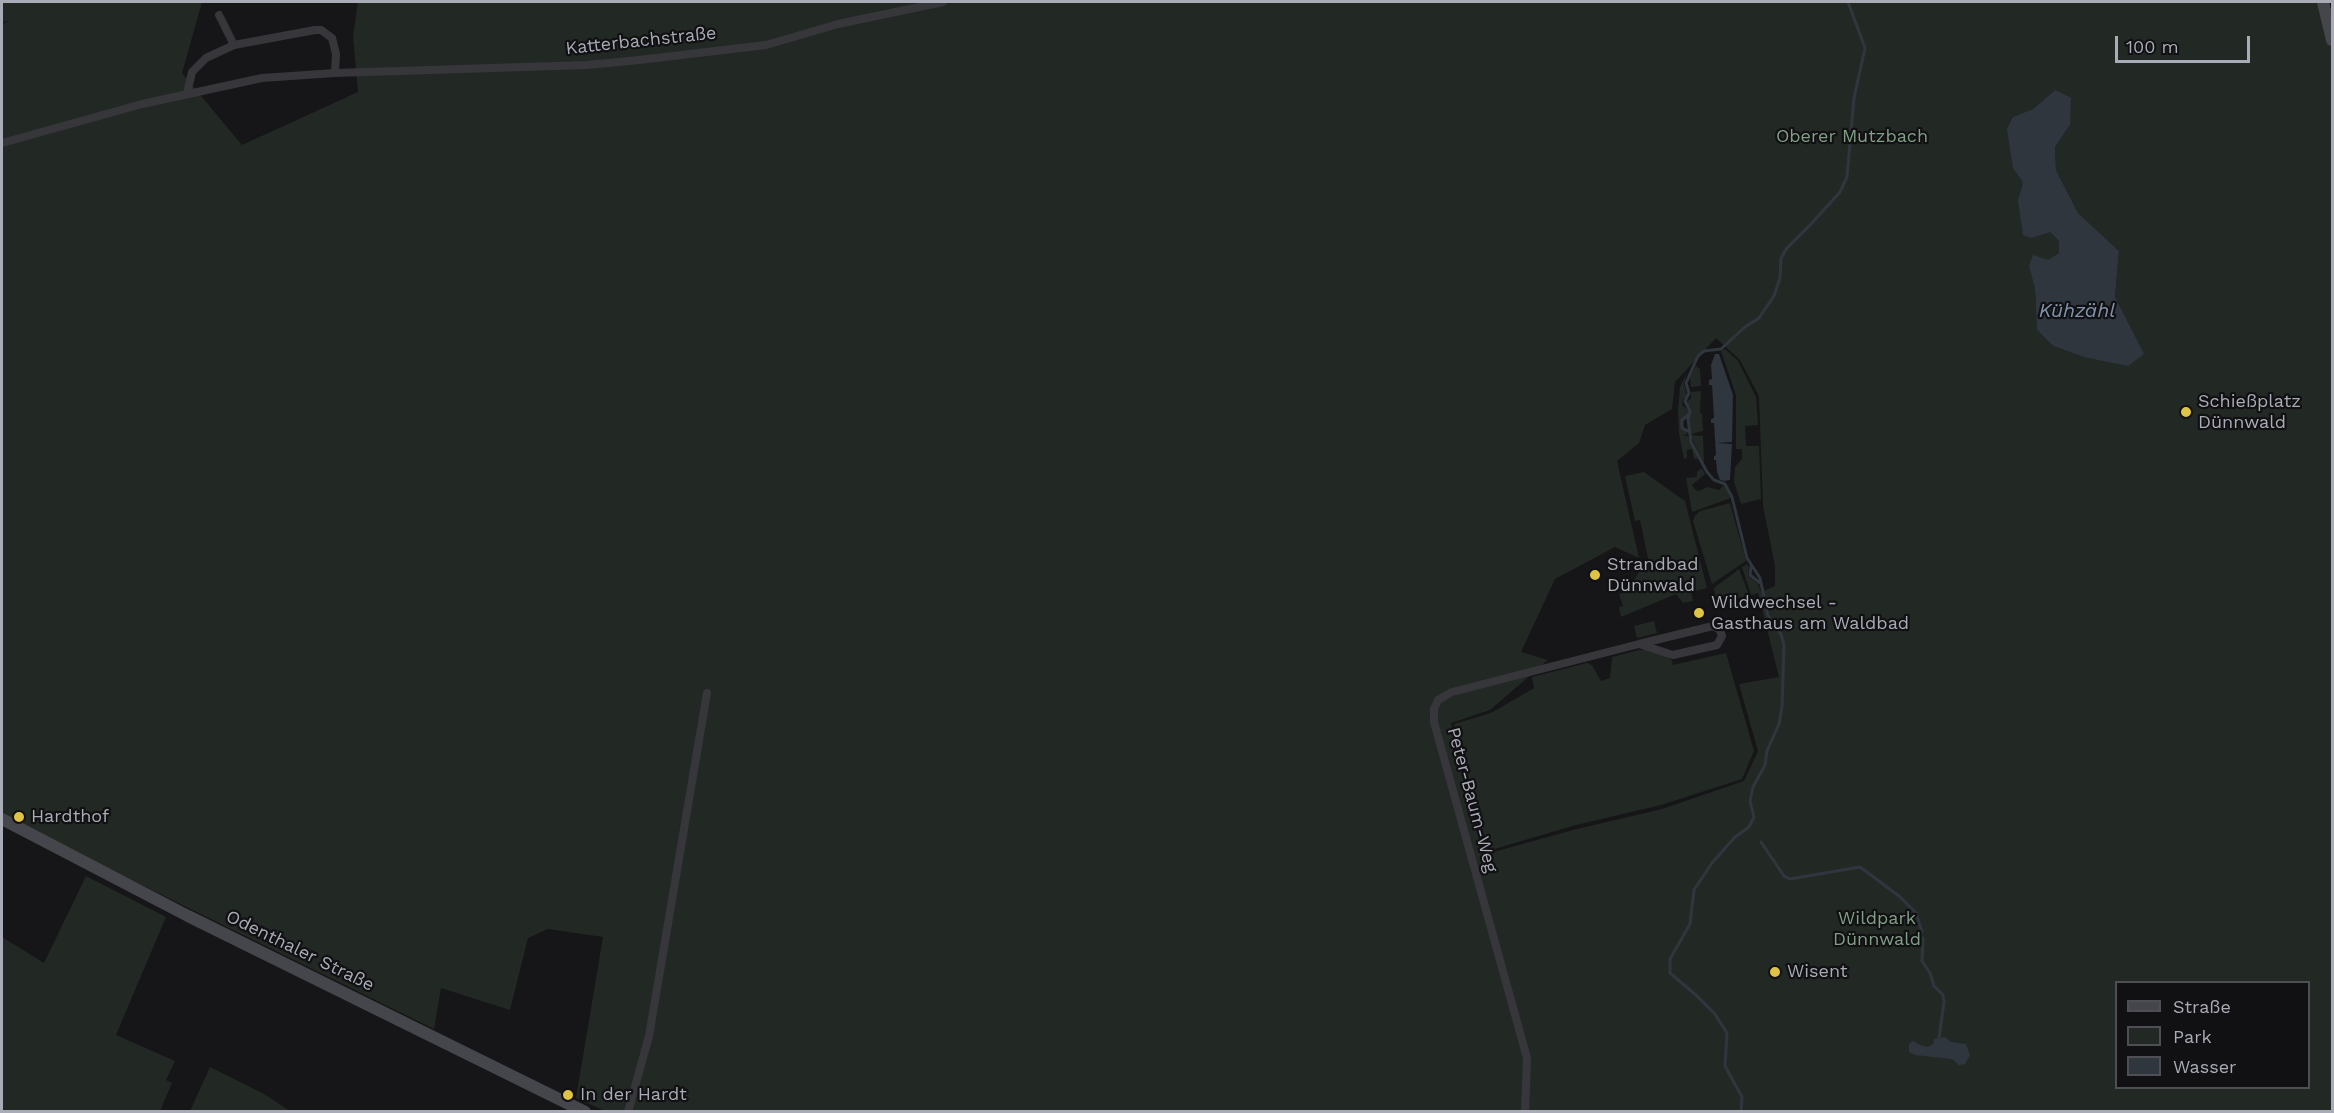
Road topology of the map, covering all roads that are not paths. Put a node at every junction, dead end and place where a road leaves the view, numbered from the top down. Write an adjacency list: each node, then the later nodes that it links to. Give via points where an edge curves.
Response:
1 (943, 2): 6 (street, Katterbachstraße, via 838,24 765,45 639,60)
2 (2323, 2): 4 (main road)
3 (219, 15): 5 (street)
4 (2332, 40)
5 (234, 45): 6 (street, via 321,30 332,38); 7 (street, via 199,62)
6 (335, 73): 7 (street, Katterbachstraße, via 262,78)
7 (187, 93): 8 (street, Katterbachstraße)
8 (2, 143)
9 (1639, 644): 9 (street, Peter-Baum-Weg, via 1673,655 1717,645 1722,636 1713,626); 14 (street, Peter-Baum-Weg, via 1452,692 1438,700 1434,709 1437,734 1527,1058)
10 (707, 693): 13 (street, via 649,1036)
11 (2, 819): 12 (main road, Odenthaler Straße, via 188,916)
12 (585, 1112)
13 (628, 1112)
14 (1525, 1112)

